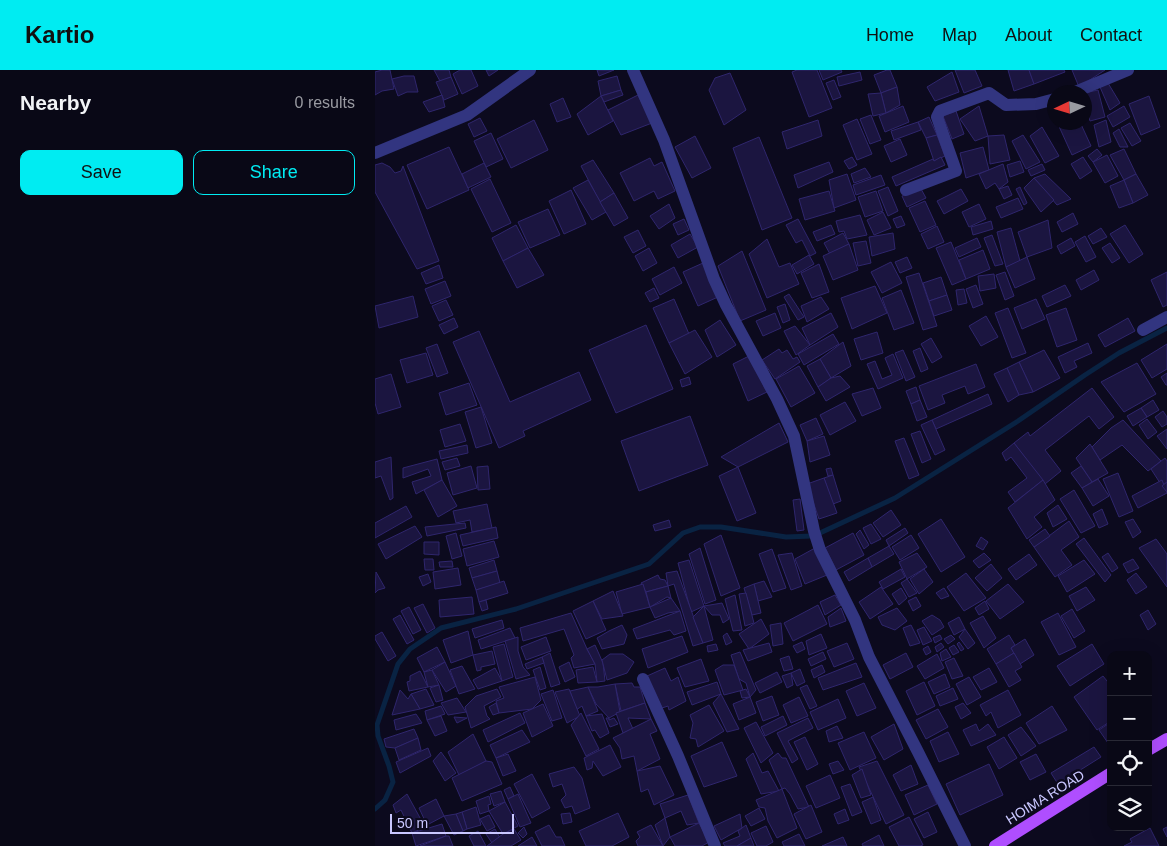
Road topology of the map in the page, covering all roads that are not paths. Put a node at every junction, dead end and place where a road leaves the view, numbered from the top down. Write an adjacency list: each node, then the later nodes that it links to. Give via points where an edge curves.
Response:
1 (530, 70): 6 (street, via 467,115)
2 (633, 70): 15 (street, via 664,140 714,279 794,436 820,550 855,620 869,657)
3 (1128, 70): 4 (street)
4 (1092, 85)
5 (1047, 101): 7 (street, via 1006,105 989,93 940,111 937,116 956,171)
6 (375, 153)
7 (906, 190)
8 (1167, 318): 9 (street)
9 (1143, 330)
10 (643, 679): 14 (street)
11 (1167, 739): 12 (main road)
12 (1152, 748)
13 (1107, 776): 16 (main road, HOIMA ROAD)
14 (715, 846)
15 (965, 846)
16 (995, 846)

